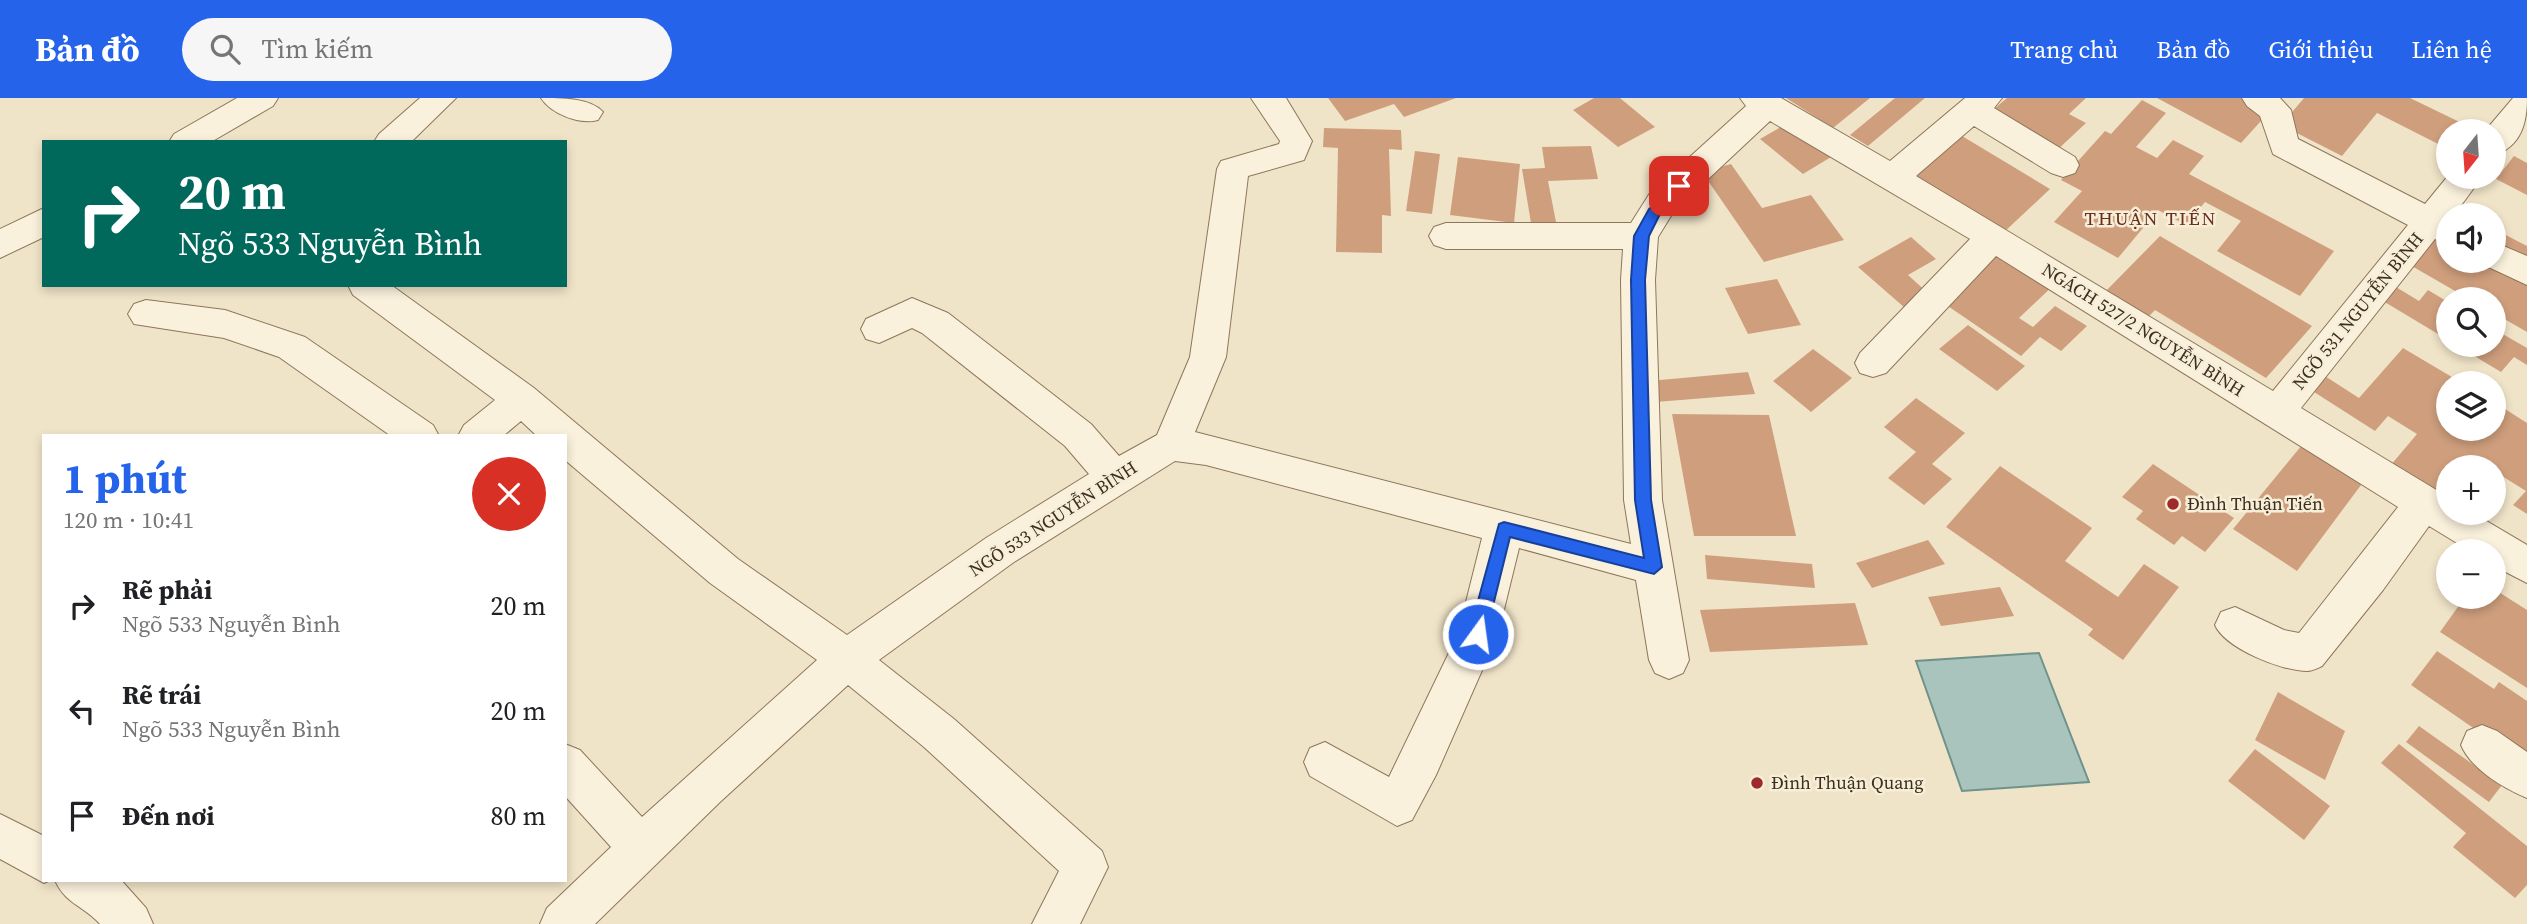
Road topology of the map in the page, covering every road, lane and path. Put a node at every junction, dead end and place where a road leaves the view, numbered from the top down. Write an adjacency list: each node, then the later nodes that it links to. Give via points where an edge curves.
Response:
1 (262, 98): 11 (street)
2 (440, 98): 12 (street)
3 (557, 98): 9 (street)
4 (1267, 98): 34 (street, via 1296,141 1292,152 1233,169 1208,357)
5 (2258, 98): 16 (street, via 2275,110 2284,146)
6 (1762, 101): 14 (street, NGÁCH 527/2 NGUYỄN BÌNH); 19 (street, via 1662,202)
7 (2527, 102): 10 (street)
8 (1980, 104): 13 (street); 14 (street)
9 (587, 112)
10 (2506, 128)
11 (188, 140)
12 (392, 140)
13 (2063, 165)
14 (1892, 177): 20 (street, NGÁCH 527/2 NGUYỄN BÌNH)
15 (42, 222): 21 (street)
16 (2436, 224)
17 (2436, 229): 29 (street, NGÕ 531 NGUYỄN BÌNH)
18 (1446, 236): 19 (street)
19 (1642, 236): 39 (street, via 1638,280 1643,500)
20 (1993, 237): 27 (street); 29 (street, NGÁCH 527/2 NGUYỄN BÌNH)
21 (0, 245)
22 (2506, 261): 23 (street)
23 (2527, 272)
24 (368, 287): 28 (street)
25 (146, 314): 30 (street, via 225,324 292,347)
26 (879, 329): 35 (street, via 912,312 935,323 1078,435)
27 (1873, 363)
28 (521, 399): 31 (street); 32 (street)
29 (2277, 412): 36 (street, NGÁCH 527/2 NGUYỄN BÌNH)
30 (417, 434)
31 (479, 434)
32 (561, 434)
33 (567, 440): 41 (street, via 724,571)
34 (1171, 445): 35 (street, NGÕ 533 NGUYỄN BÌNH); 37 (street, via 1206,449)
35 (1115, 477): 41 (street, NGÕ 533 NGUYỄN BÌNH, via 1000,550)
36 (2423, 502): 38 (street, NGÁCH 527/2 NGUYỄN BÌNH); 40 (street, via 2308,653 2278,647)
37 (1504, 529): 39 (street); 44 (street, via 1478,634 1397,805)
38 (2527, 566)
39 (1654, 567): 42 (street)
40 (2235, 625)
41 (847, 659): 48 (street, NGÕ 533 NGUYỄN BÌNH); 53 (street, via 939,733 1086,867)
42 (1669, 660)
43 (2482, 745): 46 (street)
44 (1325, 762)
45 (567, 766): 48 (street)
46 (2527, 777)
47 (0, 835): 49 (street)
48 (641, 848): 52 (street, NGÕ 533 NGUYỄN BÌNH)
49 (42, 860)
50 (80, 882): 51 (street, via 105,896)
51 (130, 924)
52 (563, 924)
53 (1055, 924)

